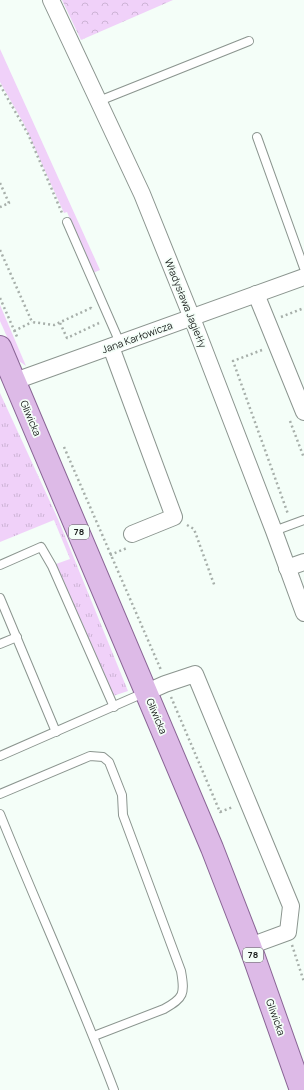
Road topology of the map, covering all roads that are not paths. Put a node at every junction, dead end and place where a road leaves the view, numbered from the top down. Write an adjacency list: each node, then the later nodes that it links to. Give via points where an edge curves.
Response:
1 (51, 0): 3 (street, Władysława Jagiełły)
2 (249, 41): 3 (lane)
3 (99, 101): 9 (street, Władysława Jagiełły, via 142,194)
4 (257, 138): 6 (lane)
5 (67, 222): 11 (lane, via 109,320)
6 (304, 268)
7 (304, 277): 8 (street, Jana Karłowicza)
8 (256, 294): 9 (street, Jana Karłowicza); 13 (street)
9 (192, 318): 11 (street, Jana Karłowicza); 15 (street, Władysława Jagiełły)
10 (10, 345): 12 (main road, Gliwicka / 78)
11 (115, 345): 12 (street, Jana Karłowicza); 16 (street, via 174,517)
12 (15, 381): 24 (main road, Gliwicka / 78)
13 (304, 412)
14 (304, 520): 15 (lane)
15 (274, 532): 19 (street, Władysława Jagiełły)
16 (132, 534)
17 (304, 562): 19 (street)
18 (0, 565): 25 (lane, via 41,548 52,566)
19 (287, 568): 21 (street, Władysława Jagiełły)
20 (0, 598): 22 (lane)
21 (304, 613)
22 (17, 637): 23 (lane); 26 (lane)
23 (0, 644)
24 (156, 688): 25 (lane); 30 (main road, Gliwicka / 78, via 202,821); 30 (street, via 195,674 291,906 288,932)
25 (114, 707): 26 (lane)
26 (56, 732): 27 (lane)
27 (0, 756)
28 (0, 794): 31 (lane, via 90,756 103,757 109,762 122,795 123,815 181,971 184,988 180,997 164,1009)
29 (0, 814): 31 (lane)
30 (250, 946): 32 (main road, Gliwicka / 78)
31 (94, 1036): 33 (lane)
32 (300, 1089)
33 (114, 1090)

